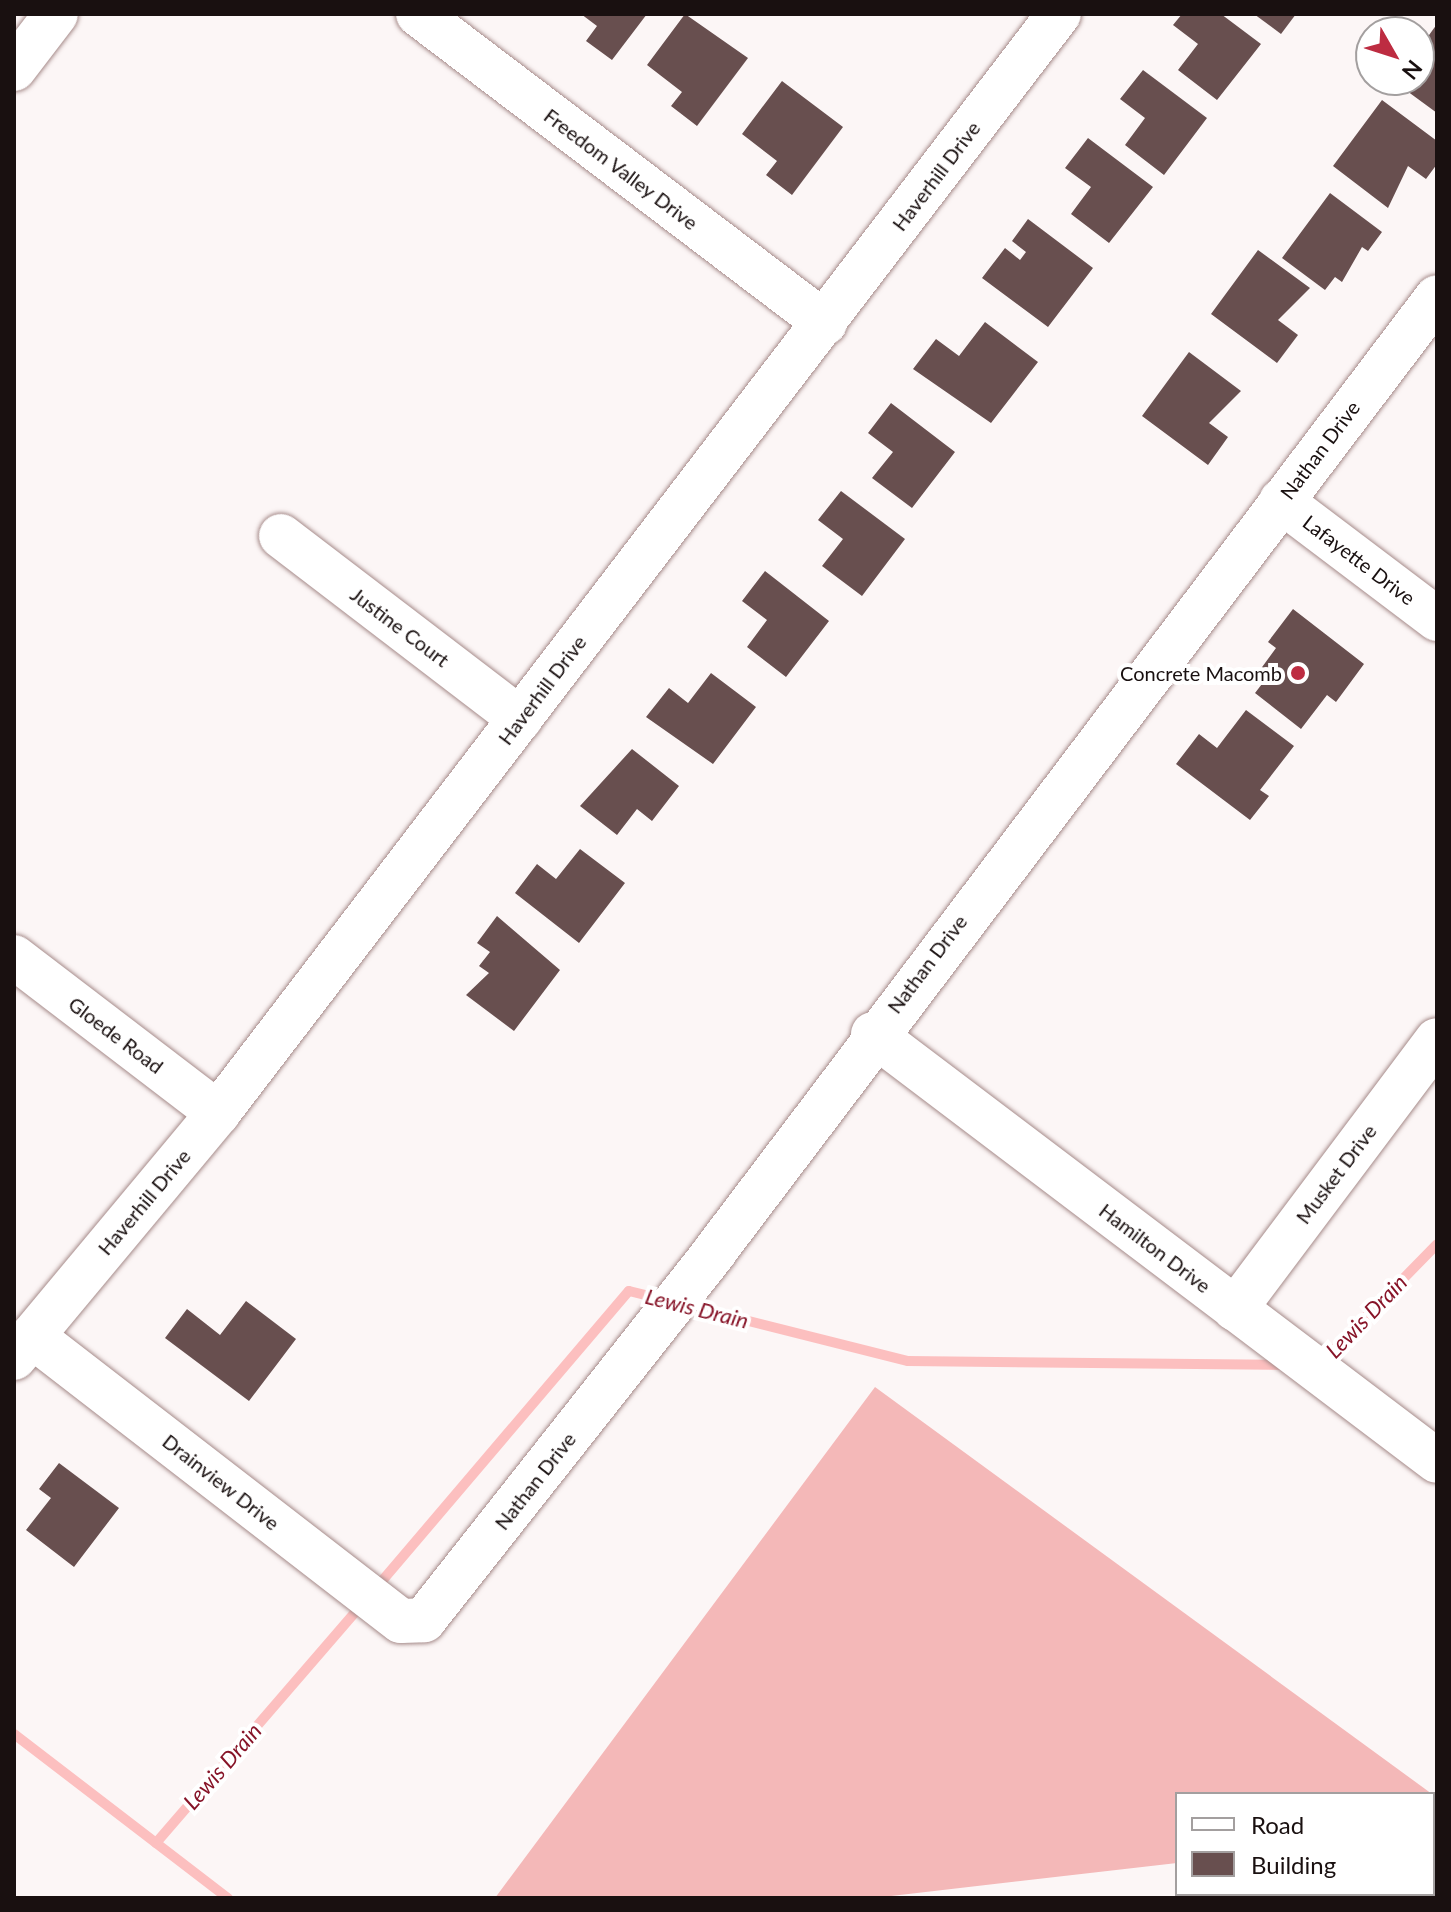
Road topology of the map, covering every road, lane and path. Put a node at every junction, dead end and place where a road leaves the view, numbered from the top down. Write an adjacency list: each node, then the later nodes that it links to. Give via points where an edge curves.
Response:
1 (56, 14): 4 (street)
2 (418, 14): 6 (street, Freedom Valley Drive)
3 (1059, 14): 6 (street, Haverhill Drive)
4 (14, 69)
5 (1437, 297): 7 (street, Nathan Drive)
6 (825, 323): 10 (street, Haverhill Drive)
7 (1281, 501): 9 (street, Lafayette Drive); 12 (street, Nathan Drive)
8 (281, 536): 10 (street, Justine Court)
9 (1437, 619)
10 (520, 719): 14 (street, Haverhill Drive)
11 (14, 957): 14 (street, Gloede Road)
12 (873, 1034): 15 (street, Hamilton Drive); 18 (street, Nathan Drive, via 449,1592)
13 (1437, 1040): 15 (street, Musket Drive)
14 (218, 1113): 16 (street, Haverhill Drive)
15 (1235, 1309): 17 (street, Hamilton Drive)
16 (23, 1347): 18 (street, Drainview Drive)
17 (1437, 1461)
18 (411, 1625)

